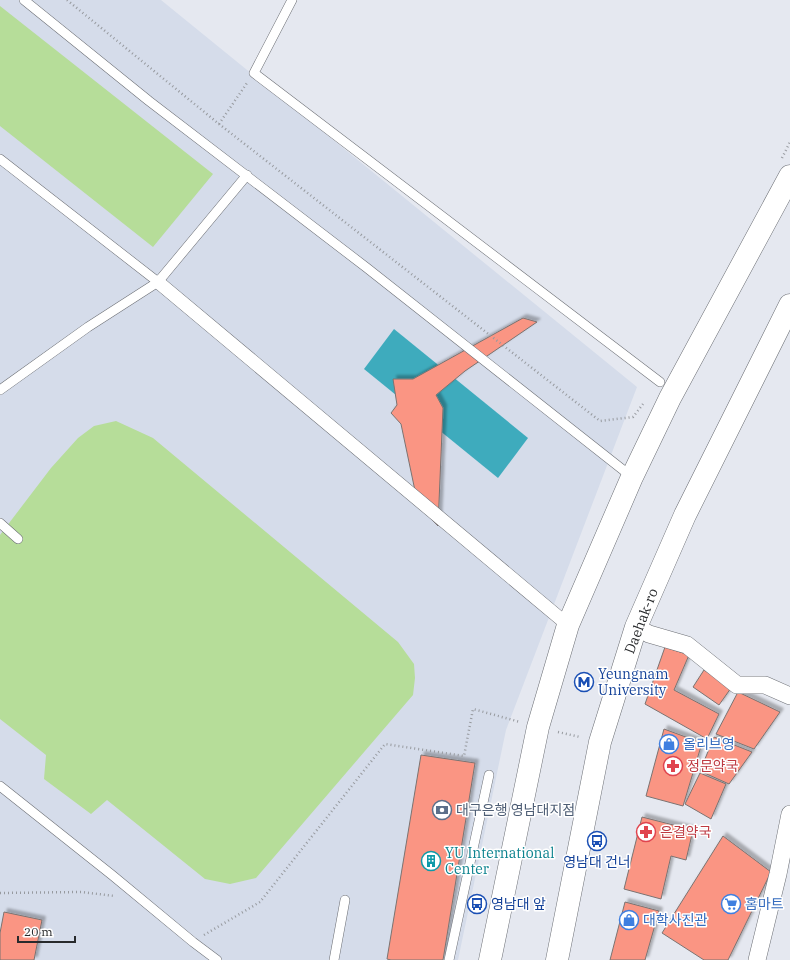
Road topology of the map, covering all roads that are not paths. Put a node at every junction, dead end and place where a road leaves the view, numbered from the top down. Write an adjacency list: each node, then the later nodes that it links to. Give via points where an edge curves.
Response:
1 (24, 0): 4 (lane, via 149,101)
2 (292, 0): 8 (lane, via 254,73)
3 (0, 159): 6 (lane)
4 (247, 175): 6 (lane); 10 (lane)
5 (790, 176): 10 (main road, via 670,398)
6 (158, 282): 9 (lane, via 88,327); 13 (street)
7 (790, 305): 14 (main road, Daehak-ro, via 685,515)
8 (660, 382)
9 (0, 390)
10 (632, 477): 13 (main road)
11 (0, 523): 12 (lane)
12 (18, 539)
13 (568, 625): 23 (main road, via 538,727)
14 (636, 627): 15 (street, via 649,634 687,645 736,685 765,685); 24 (main road, Daehak-ro, via 600,742)
15 (790, 696)
16 (489, 775): 22 (lane)
17 (0, 786): 20 (lane)
18 (790, 814): 25 (street)
19 (345, 900): 21 (lane)
20 (217, 960)
21 (334, 960)
22 (449, 960)
23 (490, 960)
24 (557, 960)
25 (757, 960)

